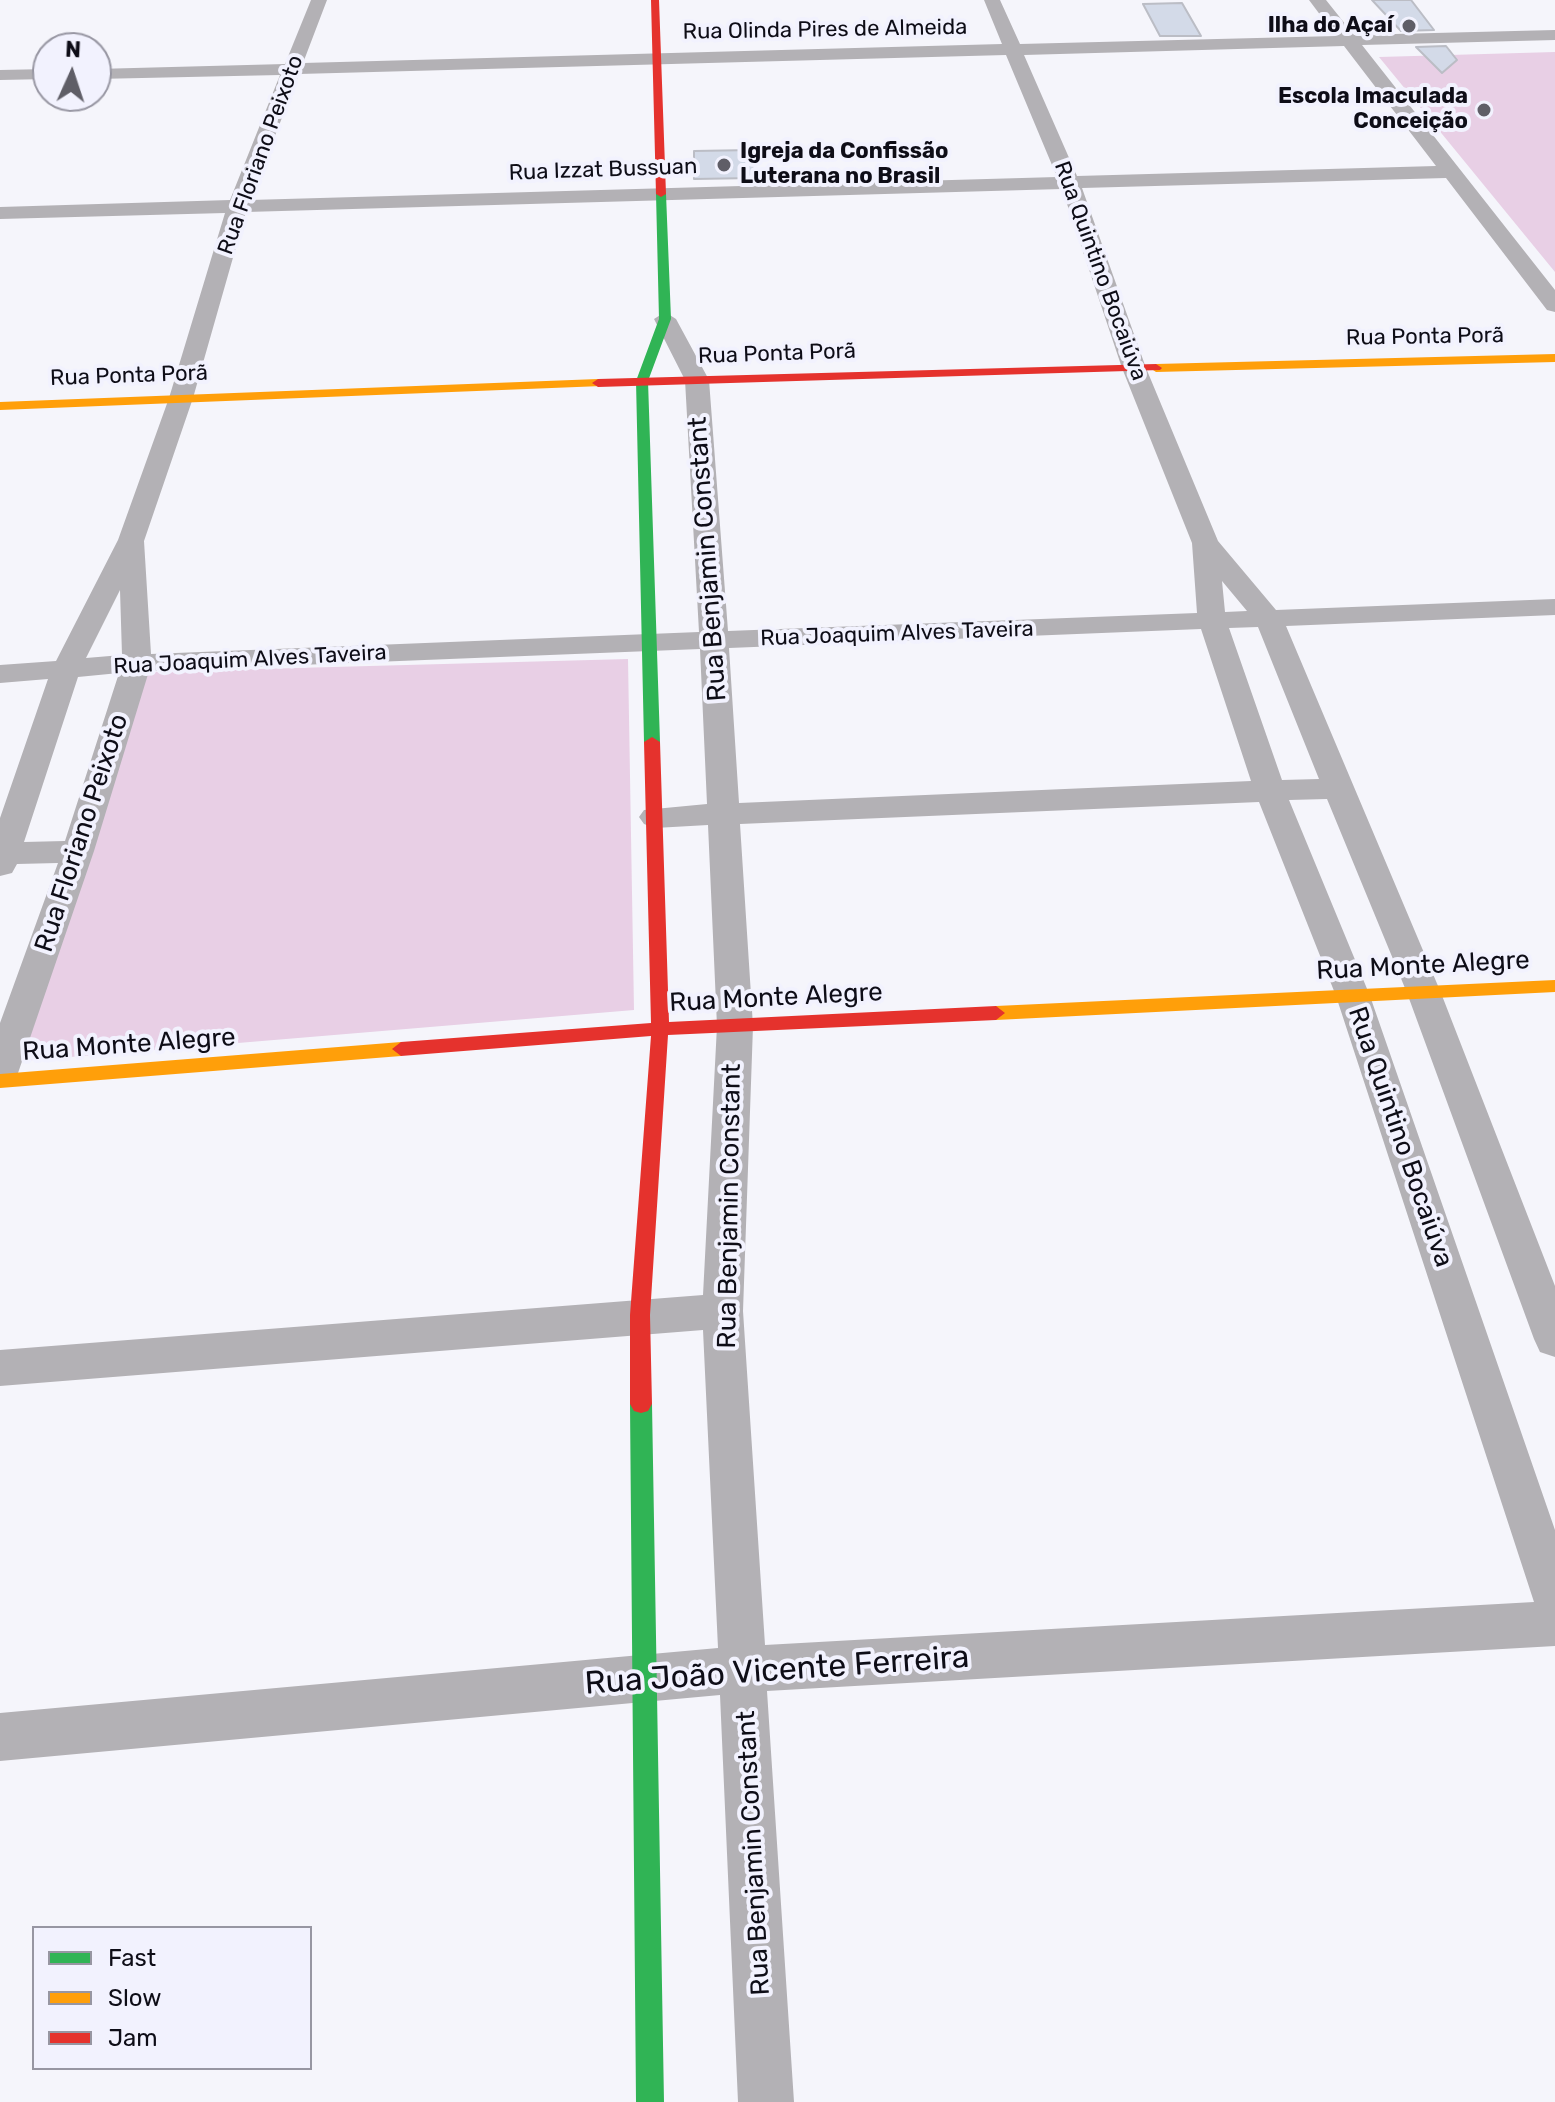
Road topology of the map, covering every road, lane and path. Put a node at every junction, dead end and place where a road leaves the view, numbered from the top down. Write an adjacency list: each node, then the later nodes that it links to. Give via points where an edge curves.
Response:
1 (319, 0): 9 (street, Rua Floriano Peixoto)
2 (655, 0): 8 (street, Rua Benjamin Constant)
3 (992, 0): 7 (street, Rua Quintino Bocaiúva)
4 (1317, 0): 6 (street)
5 (1555, 35): 6 (street, Rua Olinda Pires de Almeida)
6 (1347, 41): 7 (street, Rua Olinda Pires de Almeida); 13 (street)
7 (1015, 51): 8 (street, Rua Olinda Pires de Almeida); 14 (street, Rua Quintino Bocaiúva)
8 (658, 58): 9 (street, Rua Olinda Pires de Almeida); 15 (street, Rua Benjamin Constant)
9 (292, 71): 11 (street, Rua Olinda Pires de Almeida); 16 (street, Rua Floriano Peixoto)
10 (32, 74): 12 (street)
11 (112, 74)
12 (0, 75)
13 (1448, 172): 14 (street, Rua Izzat Bussuan); 18 (street)
14 (1069, 181): 15 (street, Rua Izzat Bussuan); 21 (street, Rua Quintino Bocaiúva)
15 (663, 192): 16 (street, Rua Izzat Bussuan); 19 (street, Rua Benjamin Constant)
16 (238, 205): 17 (street, Rua Izzat Bussuan); 24 (street, Rua Floriano Peixoto)
17 (0, 213)
18 (1555, 305)
19 (665, 319): 22 (street, Rua Benjamin Constant); 23 (street, Rua Benjamin Constant)
20 (1555, 358): 21 (street, Rua Ponta Porã)
21 (1134, 368): 22 (street, Rua Ponta Porã); 27 (street, Rua Quintino Bocaiúva)
22 (697, 380): 23 (street, Rua Ponta Porã); 31 (street, Rua Benjamin Constant)
23 (642, 381): 24 (street, Rua Ponta Porã); 32 (street, Rua Benjamin Constant)
24 (181, 398): 25 (street, Rua Ponta Porã); 26 (street, Rua Floriano Peixoto)
25 (0, 406)
26 (131, 540): 33 (street, Rua Floriano Peixoto); 34 (street, Rua Floriano Peixoto)
27 (1205, 543): 29 (street, Rua Quintino Bocaiúva); 30 (street, Rua Quintino Bocaiúva)
28 (1555, 607): 29 (street, Rua Joaquim Alves Taveira)
29 (1268, 618): 30 (street, Rua Joaquim Alves Taveira); 36 (street, Rua Quintino Bocaiúva)
30 (1212, 620): 31 (street, Rua Joaquim Alves Taveira); 37 (street, Rua Quintino Bocaiúva)
31 (714, 641): 32 (street, Rua Joaquim Alves Taveira); 38 (street, Rua Benjamin Constant)
32 (649, 644): 33 (street, Rua Joaquim Alves Taveira); 39 (street, Rua Benjamin Constant)
33 (137, 663): 34 (street, Rua Joaquim Alves Taveira); 40 (street, Rua Floriano Peixoto)
34 (65, 671): 35 (street, Rua Joaquim Alves Taveira); 41 (street, Rua Floriano Peixoto)
35 (0, 674)
36 (1337, 788): 37 (street); 43 (street, Rua Quintino Bocaiúva)
37 (1270, 791): 38 (street); 44 (street, Rua Quintino Bocaiúva)
38 (723, 814): 39 (street); 45 (street, Rua Benjamin Constant)
39 (655, 817): 46 (street, Rua Benjamin Constant)
40 (78, 851): 41 (street); 47 (street, Rua Floriano Peixoto)
41 (1, 858)
42 (1555, 986): 43 (street, Rua Monte Alegre)
43 (1424, 993): 44 (street, Rua Monte Alegre); 51 (street, Rua Quintino Bocaiúva)
44 (1353, 996): 45 (street, Rua Monte Alegre); 53 (street, Rua Quintino Bocaiúva)
45 (735, 1026): 46 (street, Rua Monte Alegre); 49 (street, Rua Benjamin Constant)
46 (660, 1029): 48 (street, Rua Monte Alegre); 50 (street, Rua Benjamin Constant)
47 (0, 1073)
48 (0, 1081)
49 (723, 1311): 50 (street); 55 (street, Rua Benjamin Constant)
50 (640, 1315): 52 (street); 56 (street, Rua Benjamin Constant)
51 (1555, 1339)
52 (0, 1368)
53 (1555, 1596)
54 (1555, 1623): 55 (street, Rua João Vicente Ferreira)
55 (745, 1669): 56 (street, Rua João Vicente Ferreira); 59 (street, Rua Benjamin Constant)
56 (647, 1679): 57 (street, Rua João Vicente Ferreira); 58 (street, Rua Benjamin Constant)
57 (0, 1737)
58 (650, 2102)
59 (766, 2102)

